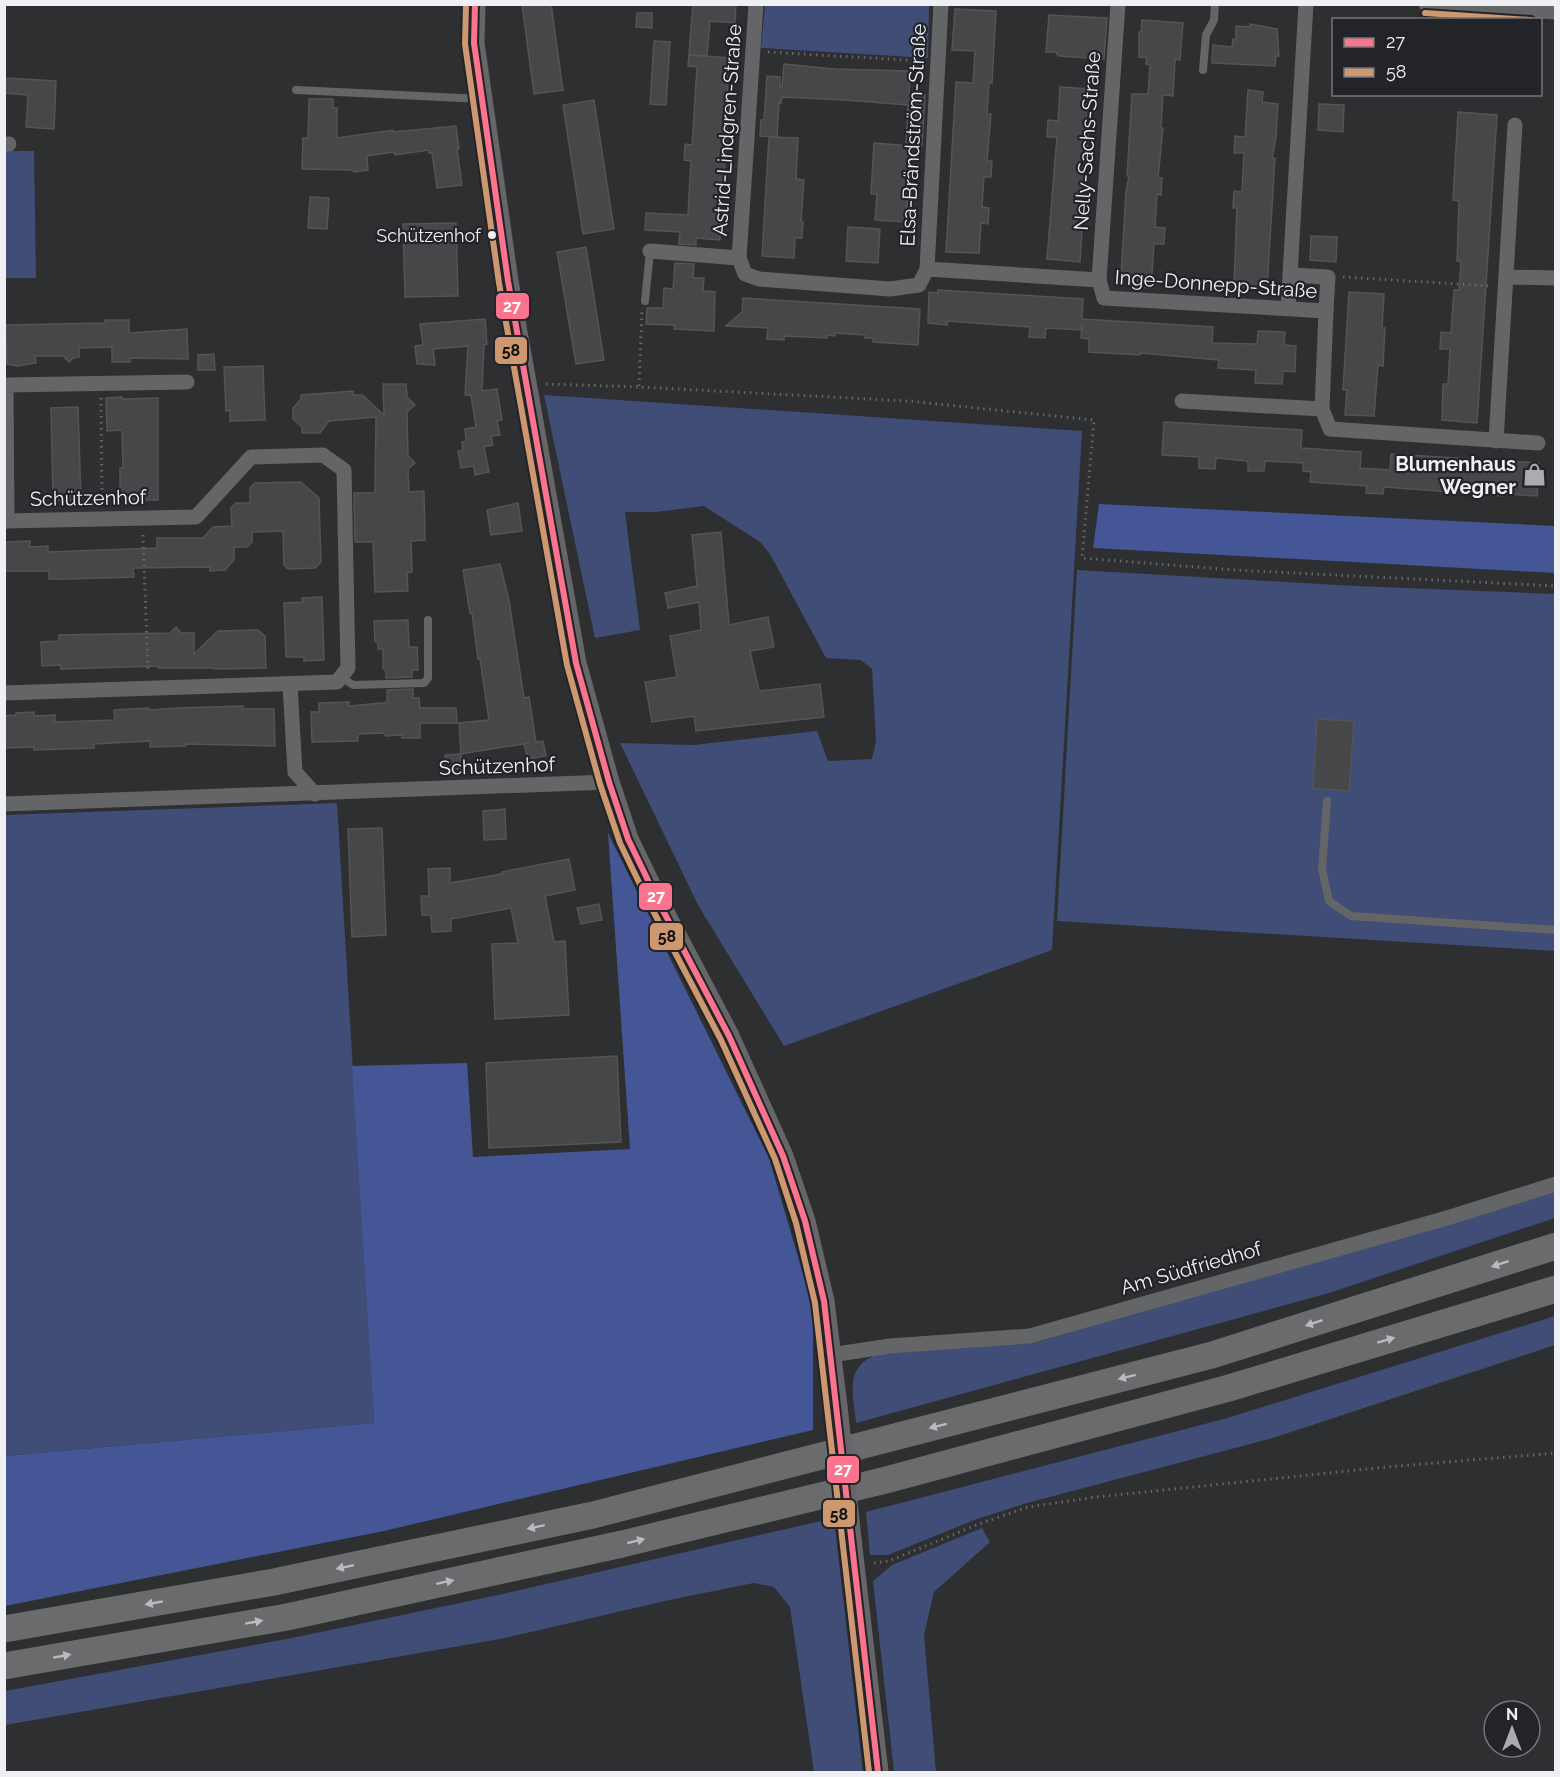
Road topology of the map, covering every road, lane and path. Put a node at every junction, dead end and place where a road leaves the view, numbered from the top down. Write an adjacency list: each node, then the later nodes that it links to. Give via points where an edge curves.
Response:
1 (475, 4): 13 (main road, via 474,43)
2 (756, 4): 9 (street, Astrid-Lindgren-Straße)
3 (941, 4): 10 (street, Elsa-Brändström-Straße)
4 (1118, 4): 21 (street, Nelly-Sachs-Straße)
5 (1215, 4): 11 (lane, via 1214,20 1206,35)
6 (1306, 4): 18 (street)
7 (1426, 4): 8 (street)
8 (1556, 12)
9 (754, 51): 10 (path); 16 (street, Astrid-Lindgren-Straße)
10 (937, 62): 17 (street, Elsa-Brändström-Straße)
11 (1203, 70)
12 (296, 90): 13 (lane)
13 (483, 99): 29 (main road)
14 (1515, 125): 22 (street)
15 (650, 251): 16 (street); 23 (lane)
16 (739, 258): 17 (street, via 746,274 759,279 890,289 919,285)
17 (927, 268): 21 (street, Inge-Donnepp-Straße)
18 (1290, 275): 19 (street); 24 (street)
19 (1328, 277): 22 (path); 25 (street)
20 (1556, 278): 22 (street)
21 (1099, 280): 24 (street, Inge-Donnepp-Straße, via 1104,298)
22 (1507, 282): 33 (street)
23 (645, 301): 30 (path)
24 (1288, 308): 25 (street, Inge-Donnepp-Straße)
25 (1326, 311): 32 (street, Inge-Donnepp-Straße)
26 (187, 382): 28 (street, Schützenhof)
27 (5, 384): 28 (street, Schützenhof); 37 (street, Schützenhof)
28 (101, 384): 35 (path)
29 (526, 384): 30 (path); 44 (main road, via 576,663)
30 (639, 387): 38 (path, via 908,401 1094,420 1082,558 1234,570)
31 (1182, 401): 32 (street)
32 (1323, 409): 33 (street, via 1329,429)
33 (1496, 441): 34 (street)
34 (1538, 443)
35 (102, 519): 36 (street, Schützenhof); 37 (street, Schützenhof)
36 (142, 519): 40 (street, Schützenhof, via 196,518 251,457 323,455 344,470 348,668); 42 (path)
37 (6, 521)
38 (1556, 586)
39 (428, 620): 40 (lane, via 428,678 424,683 353,685)
40 (341, 677): 41 (street, via 337,682)
41 (290, 685): 42 (street); 45 (street, via 295,772)
42 (148, 689): 43 (street)
43 (4, 693)
44 (609, 782): 45 (street, Schützenhof); 52 (main road, via 628,839 729,1036 783,1156 819,1278)
45 (315, 794): 47 (street, Schützenhof)
46 (1328, 801): 48 (lane, via 1322,869 1329,901 1351,916)
47 (4, 804)
48 (1556, 930)
49 (1556, 1184): 52 (street, Am Südfriedhof, via 1030,1336 890,1346)
50 (1556, 1246): 55 (highway, one-way to 55, via 1212,1355 593,1515 274,1582)
51 (1556, 1289): 56 (highway, one-way to 51, via 287,1617 622,1544 886,1480 1229,1388)
52 (831, 1355): 54 (main road, bridge)
53 (1556, 1453): 54 (path, via 1387,1467 1028,1507 889,1561)
54 (854, 1565): 57 (main road)
55 (4, 1629)
56 (4, 1666)
57 (878, 1773)

